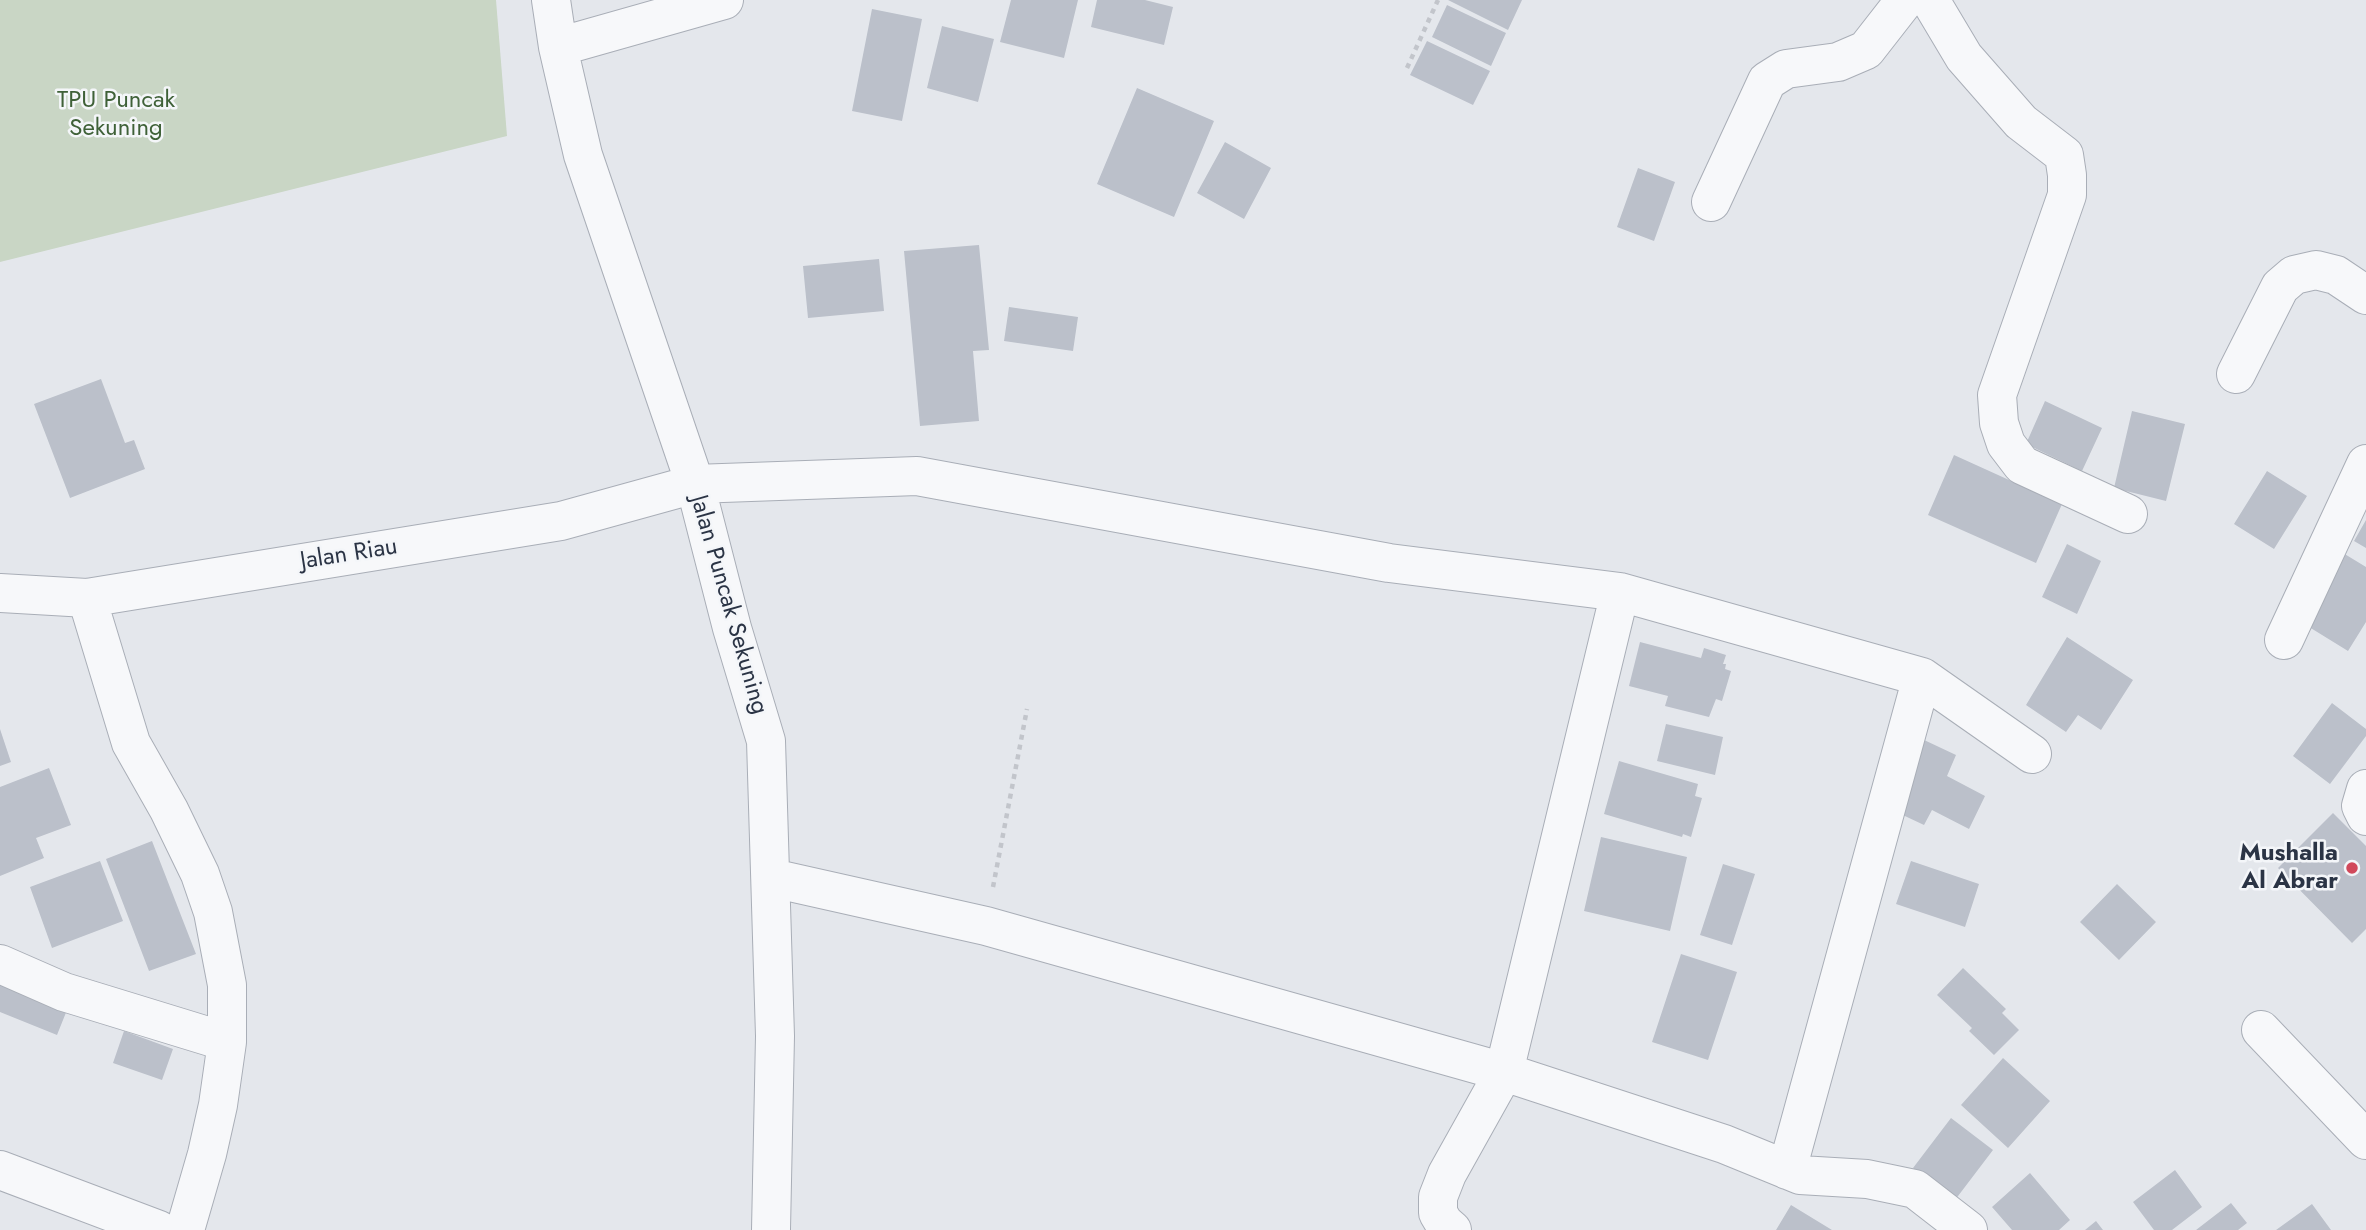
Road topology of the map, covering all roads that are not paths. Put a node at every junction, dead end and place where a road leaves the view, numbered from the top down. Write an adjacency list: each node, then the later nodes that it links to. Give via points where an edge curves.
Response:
1 (551, 0): 5 (street, Jalan Puncak Sekuning)
2 (723, 0): 5 (street)
3 (1905, 0): 6 (street, via 1866,51 1838,62 1786,69 1767,81)
4 (1930, 0): 11 (street, via 1964,57 2021,122 2064,155 2067,195 1997,395 2006,444 2022,465)
5 (558, 47): 10 (street, Jalan Puncak Sekuning, via 583,155)
6 (1711, 202)
7 (2366, 295): 8 (street, via 2336,275 2316,270 2294,275 2280,288)
8 (2236, 374)
9 (2366, 464): 15 (street)
10 (695, 484): 12 (street, Jalan Riau, via 917,476 1389,563); 14 (street, Jalan Riau, via 561,521); 20 (street, Jalan Puncak Sekuning, via 766,741)
11 (2128, 514)
12 (1620, 592): 16 (street, Jalan Riau); 24 (street)
13 (0, 593): 14 (street, Jalan Riau)
14 (87, 598): 23 (street, via 131,743 169,810 213,912 227,985)
15 (2284, 640)
16 (1922, 677): 17 (street, Jalan Riau); 27 (street)
17 (2032, 754)
18 (2366, 789): 19 (street, via 2361,806)
19 (2366, 816)
20 (772, 878): 24 (street, via 986,926); 30 (street, Jalan Puncak Sekuning)
21 (0, 964): 23 (street, via 64,992)
22 (2261, 1030): 25 (street)
23 (227, 1042): 29 (street, via 210,1142)
24 (1504, 1072): 27 (street, via 1724,1144); 31 (street, via 1438,1197 1438,1213)
25 (2366, 1140)
26 (0, 1170): 28 (street)
27 (1787, 1170): 32 (street, via 1915,1189)
28 (159, 1230)
29 (186, 1230)
30 (771, 1230)
31 (1452, 1230)
32 (1968, 1230)

